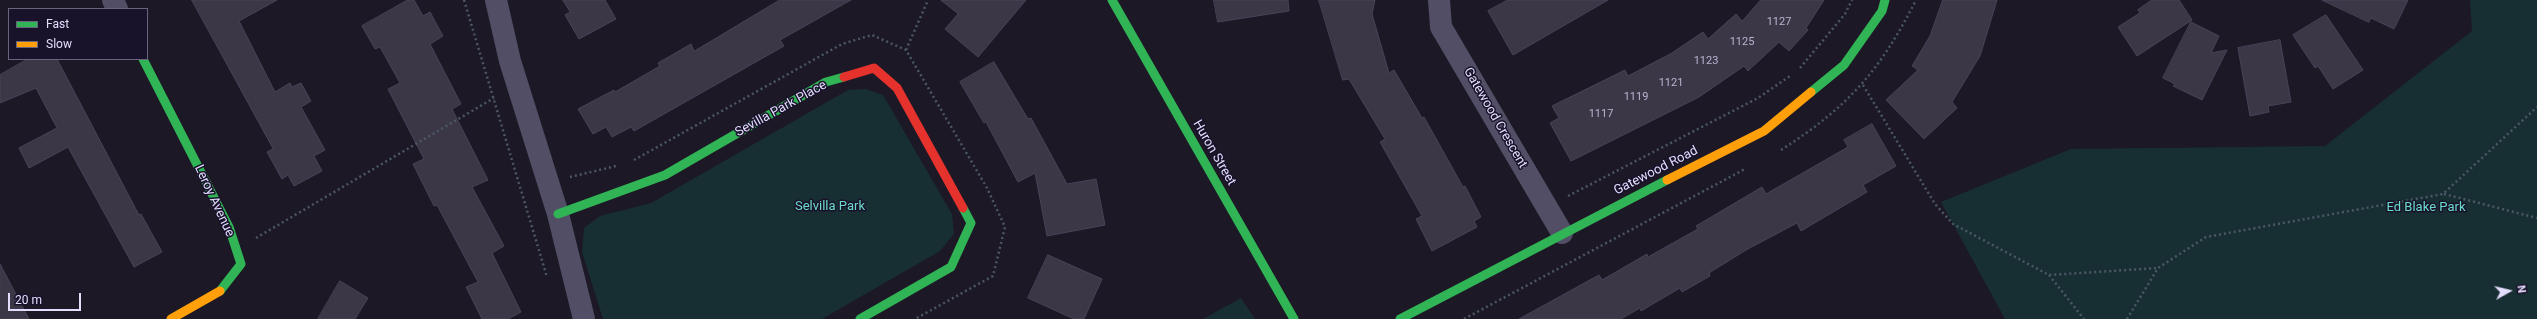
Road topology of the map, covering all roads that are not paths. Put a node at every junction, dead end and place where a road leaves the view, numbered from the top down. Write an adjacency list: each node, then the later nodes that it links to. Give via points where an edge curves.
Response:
1 (496, 0): 6 (street, via 510,61)
2 (1112, 0): 11 (street, Huron Street)
3 (1439, 0): 7 (street, Gatewood Crescent, via 1441,27)
4 (1885, 0): 7 (street, Gatewood Road, via 1882,11 1844,65 1764,131)
5 (144, 60): 8 (street, Leroy Avenue, via 229,227 241,264 219,293)
6 (558, 214): 9 (street); 10 (street, Sevilla Park Place, via 665,175 826,82 874,68 897,88 971,223 951,267)
7 (1562, 233): 12 (street, Gatewood Road)
8 (171, 319)
9 (584, 319)
10 (860, 319)
11 (1294, 319)
12 (1400, 319)

